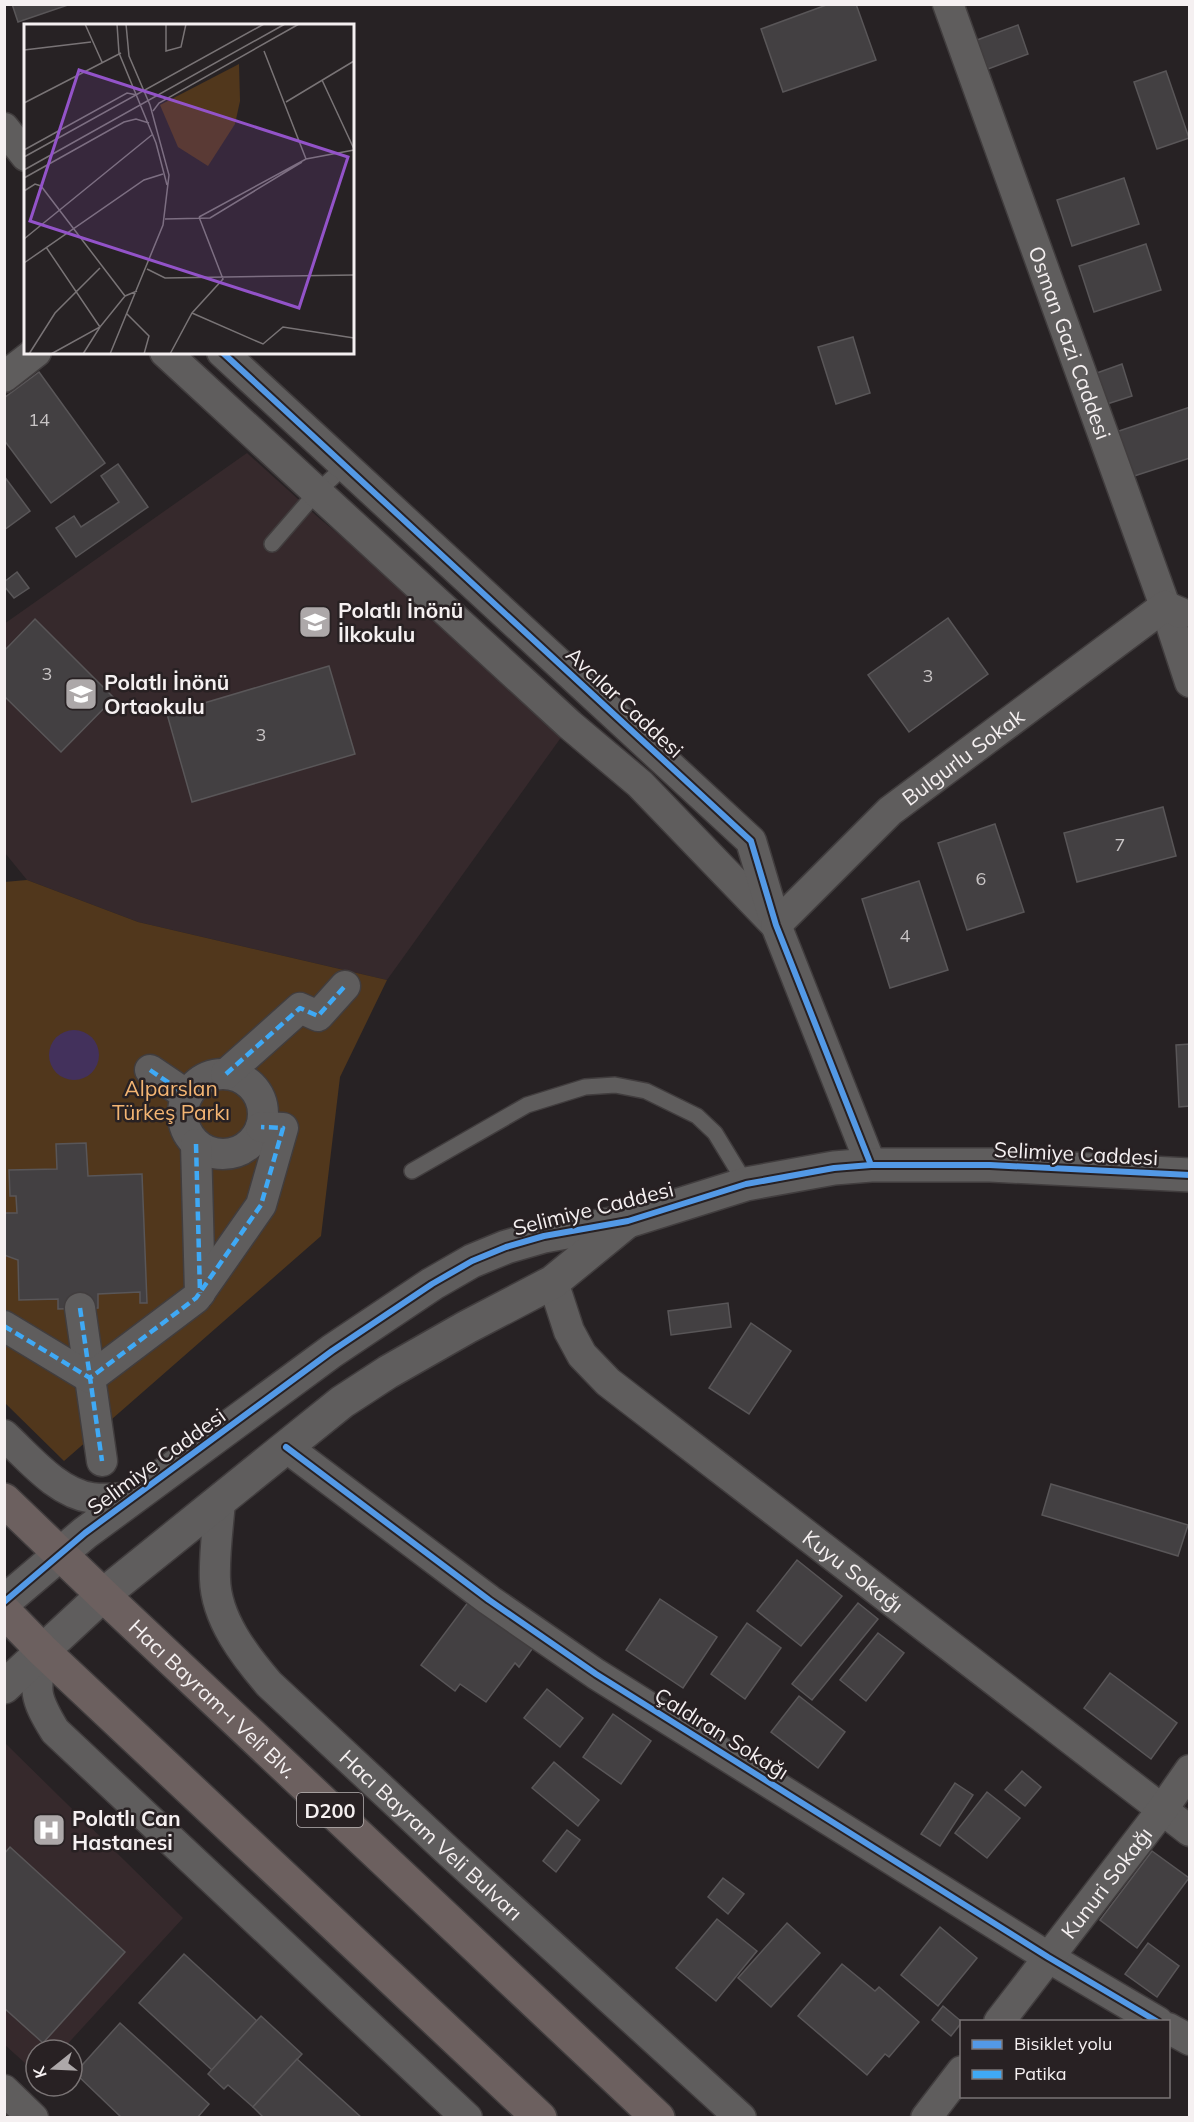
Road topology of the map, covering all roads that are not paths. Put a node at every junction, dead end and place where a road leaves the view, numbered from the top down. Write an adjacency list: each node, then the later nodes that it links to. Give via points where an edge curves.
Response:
1 (948, 4): 11 (street, Osman Gazi Caddesi)
2 (4, 128): 3 (street)
3 (24, 153)
4 (33, 354): 7 (street)
5 (167, 354): 9 (street, Avcılar Caddesi)
6 (224, 354): 8 (street, Avcılar Caddesi)
7 (4, 376)
8 (345, 466): 9 (lane); 13 (street, Avcılar Caddesi, via 752,841)
9 (316, 493): 10 (lane); 13 (street, Avcılar Caddesi, via 570,726 640,784)
10 (272, 544)
11 (1177, 611): 12 (street, Osman Gazi Caddesi); 13 (street, Bulgurlu Sokak, via 890,811)
12 (1190, 682)
13 (776, 925): 20 (street, Avcılar Caddesi)
14 (345, 986): 16 (street, via 318,1016 300,1008)
15 (150, 1070): 17 (street)
16 (226, 1074): 17 (street, via 206,1077); 18 (street, via 244,1080 254,1089 261,1101)
17 (187, 1095): 19 (street, via 183,1121)
18 (261, 1127): 19 (street, via 255,1139 233,1153 219,1155); 26 (street, via 283,1128 261,1205)
19 (196, 1144): 26 (street)
20 (871, 1165): 22 (street, Selimiye Caddesi, via 990,1165); 23 (street, Selimiye Caddesi)
21 (412, 1171): 23 (lane, via 527,1105 585,1087 615,1085 646,1091 696,1116 716,1133)
22 (1190, 1175)
23 (746, 1184): 24 (street, Selimiye Caddesi)
24 (628, 1221): 25 (street, Selimiye Caddesi); 33 (street, Selimiye Caddesi, via 544,1236 506,1246 472,1261 332,1351)
25 (553, 1282): 31 (street, Selimiye Caddesi, via 388,1372 342,1402); 43 (street, Kuyu Sokağı, via 582,1355 608,1382)
26 (200, 1293): 29 (street)
27 (80, 1308): 29 (street)
28 (4, 1326): 29 (street)
29 (90, 1378): 32 (street)
30 (4, 1435): 33 (street, via 52,1479 77,1494)
31 (286, 1447): 35 (street, Selimiye Caddesi); 45 (street, Çaldıran Sokağı, via 563,1652)
32 (102, 1461)
33 (135, 1497): 36 (street, Selimiye Caddesi)
34 (4, 1500): 36 (highway, Hacı Bayram-ı Velî Blv. / D200)
35 (220, 1501): 37 (street, Selimiye Caddesi); 56 (street, Hacı Bayram Veli Bulvarı, via 215,1582 229,1628 246,1657 431,1835)
36 (61, 1554): 37 (highway, Hacı Bayram-ı Velî Blv. / D200); 38 (street, Selimiye Caddesi)
37 (103, 1595): 40 (street, Selimiye Caddesi); 55 (highway, Hacı Bayram-ı Velî Blv. / D200)
38 (4, 1602)
39 (4, 1611): 40 (highway)
40 (42, 1650): 41 (street, Selimiye Caddesi); 53 (street, via 35,1687 41,1708 55,1731); 54 (highway)
41 (4, 1687)
42 (1190, 1770): 43 (street, Kunuri Sokağı)
43 (1162, 1810): 44 (street, Kuyu Sokağı); 45 (street, Kunuri Sokağı)
44 (1190, 1831)
45 (1048, 1957): 46 (street, Kunuri Sokağı); 47 (street, Çaldıran Sokağı)
46 (1001, 2020)
47 (1155, 2020)
48 (1170, 2029): 49 (street)
49 (1190, 2040)
50 (960, 2074): 57 (street)
51 (4, 2090): 52 (street)
52 (33, 2118)
53 (467, 2118)
54 (540, 2118)
55 (658, 2118)
56 (741, 2118)
57 (926, 2118)

